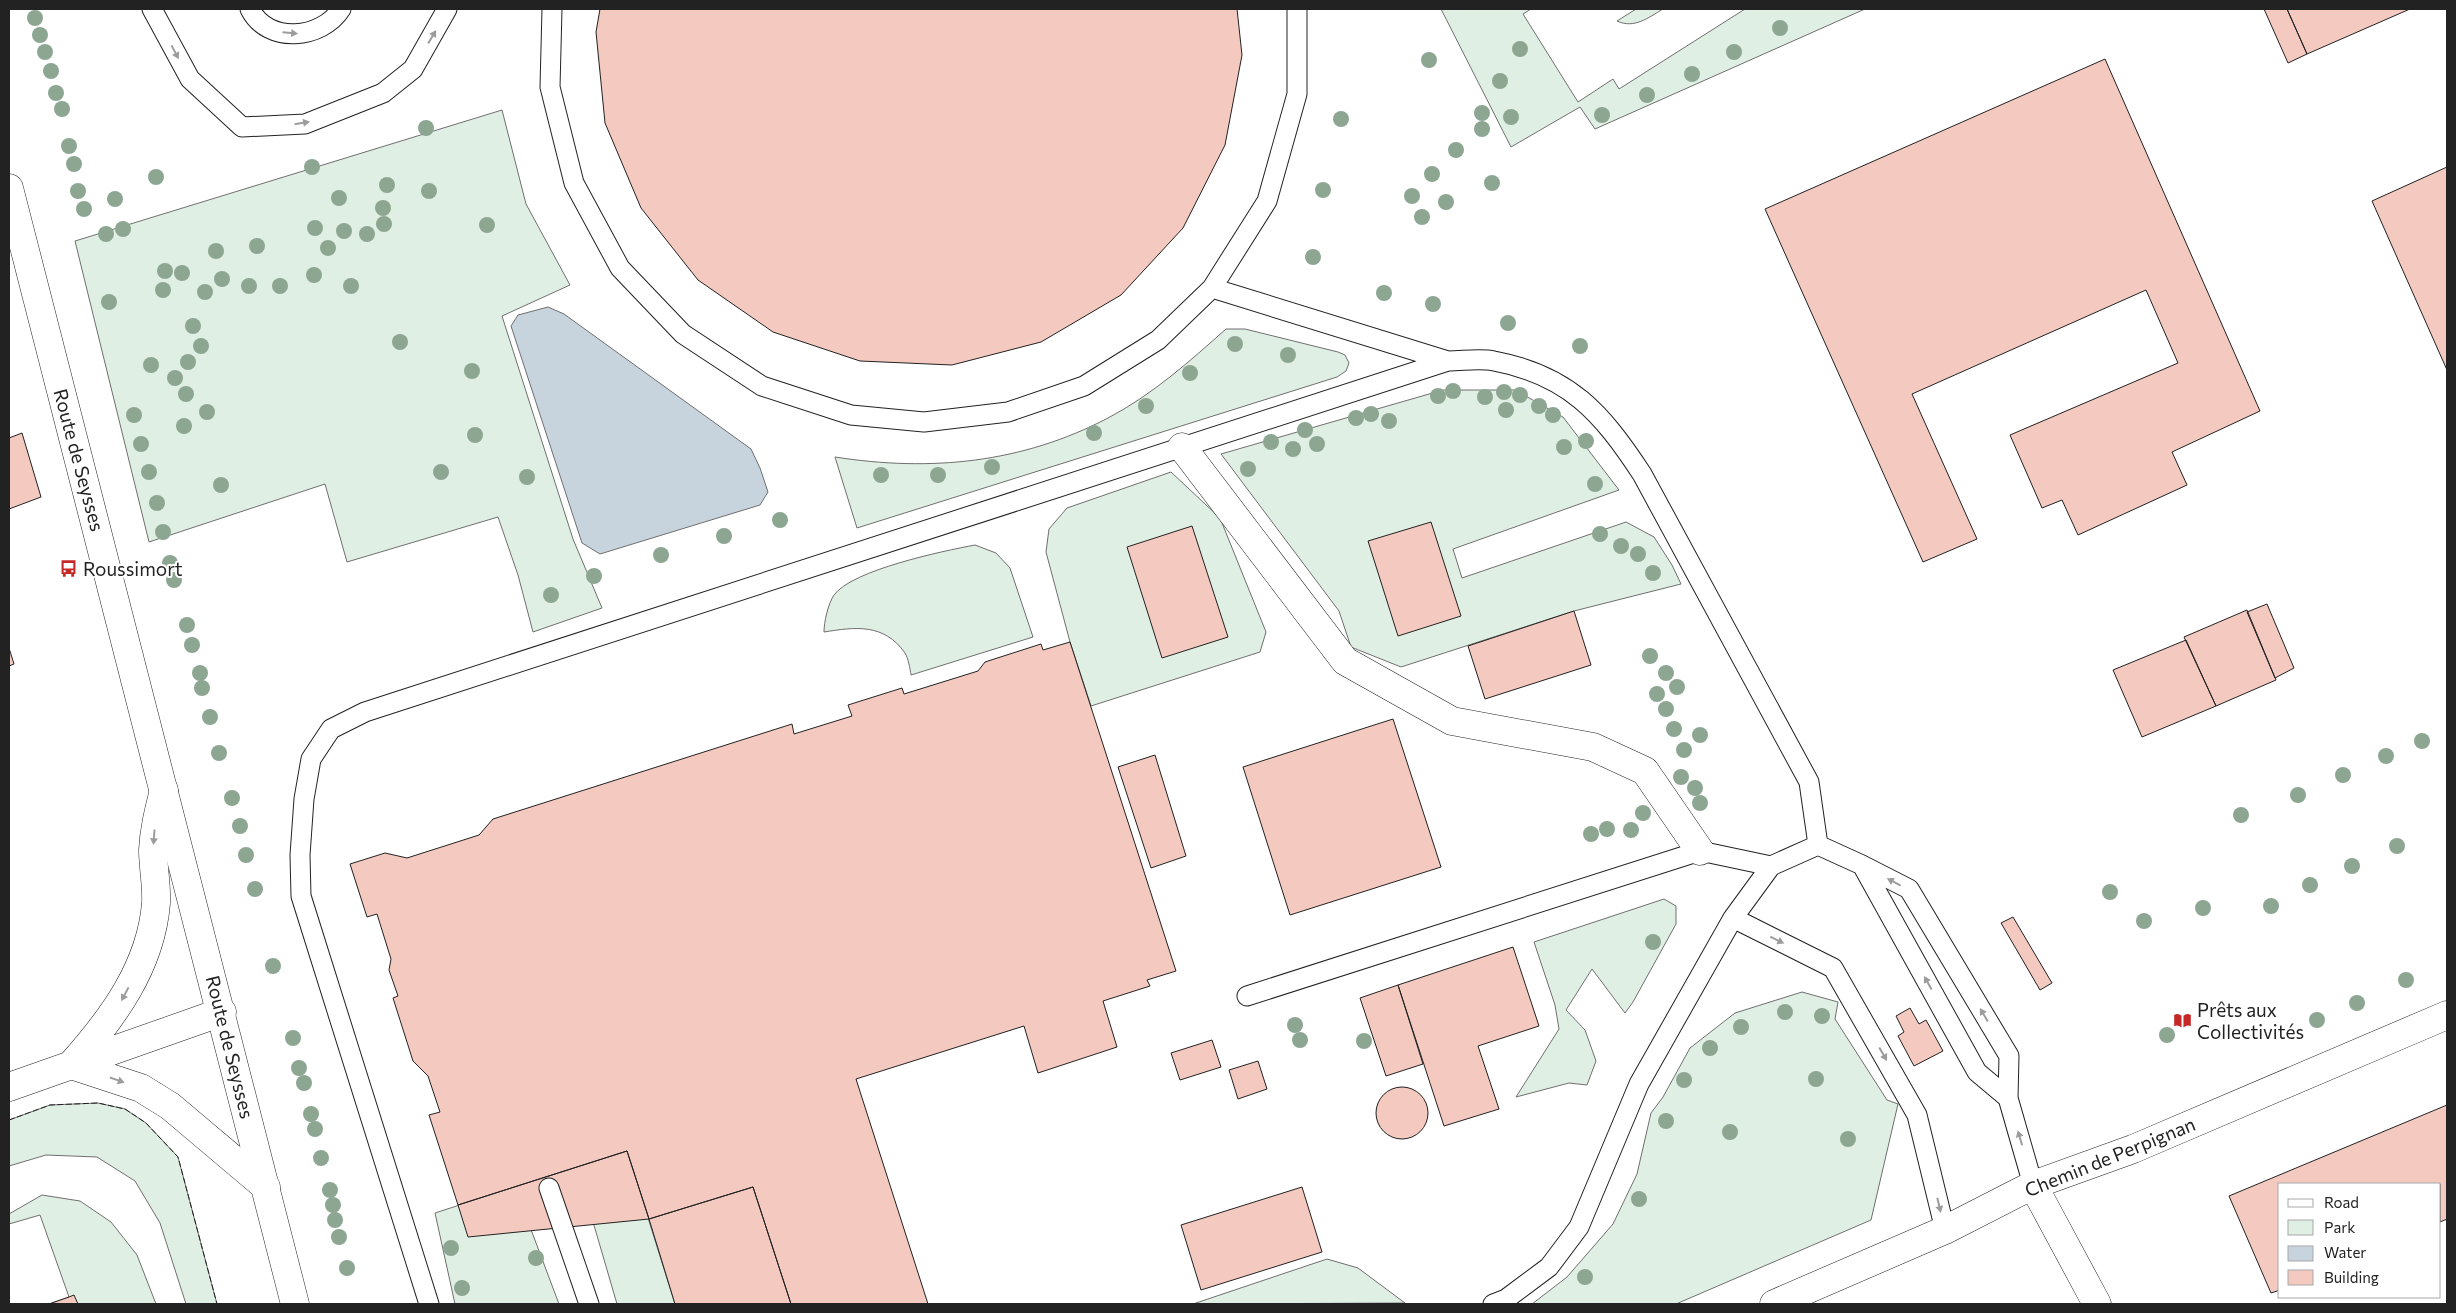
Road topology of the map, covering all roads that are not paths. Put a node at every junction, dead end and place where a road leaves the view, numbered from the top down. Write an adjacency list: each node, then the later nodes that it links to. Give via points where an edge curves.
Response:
1 (152, 9): 4 (lane, one-way to 4, via 190,79 242,128 305,124 383,93 413,69)
2 (250, 9): 3 (lane, one-way to 3, via 266,26 283,33 302,34 320,29)
3 (341, 9)
4 (448, 9)
5 (552, 9): 8 (lane, via 550,87 574,183 620,268 683,334 762,386 851,415 924,422 1008,412 1084,386 1158,340)
6 (1297, 9): 8 (lane, via 1297,94 1267,201)
7 (9, 188): 11 (street, Route de Seysses)
8 (1212, 288): 9 (lane)
9 (1448, 361): 10 (lane); 12 (lane, via 1492,360 1530,371 1566,388 1592,407 1618,438 1642,474 1809,782)
10 (1182, 447): 13 (street, via 1344,661 1452,721 1593,747 1644,771); 28 (lane, via 364,712 331,729 311,758 304,799 301,896)
11 (164, 790): 18 (street, Route de Seysses); 20 (street, Route de Seysses, one-way to 20, via 155,828 156,903 149,942 126,995 105,1026)
12 (1818, 846): 14 (lane); 15 (lane)
13 (1700, 851): 15 (lane); 17 (lane)
14 (1862, 865): 22 (lane, one-way to 14, via 1977,1072); 22 (lane, one-way to 14, via 2009,1056 1909,889)
15 (1771, 866): 16 (lane)
16 (1733, 918): 26 (lane, one-way to 26, via 1833,968 1917,1115); 30 (lane, via 1639,1084 1578,1227 1549,1267 1506,1299)
17 (1247, 996)
18 (222, 1012): 20 (street); 24 (street, Route de Seysses)
19 (2447, 1015): 23 (street, Chemin de Perpignan, via 2133,1150)
20 (71, 1065): 21 (street); 24 (street, one-way to 24, via 141,1088 170,1106)
21 (9, 1087)
22 (2008, 1098): 23 (lane, one-way to 22)
23 (2033, 1185): 26 (street, Chemin de Perpignan); 32 (street)
24 (266, 1187): 27 (street, Route de Seysses)
25 (549, 1188): 29 (lane)
26 (1945, 1230): 31 (street, Chemin de Perpignan)
27 (295, 1304)
28 (430, 1304)
29 (589, 1304)
30 (1493, 1304)
31 (1774, 1304)
32 (2097, 1304)

